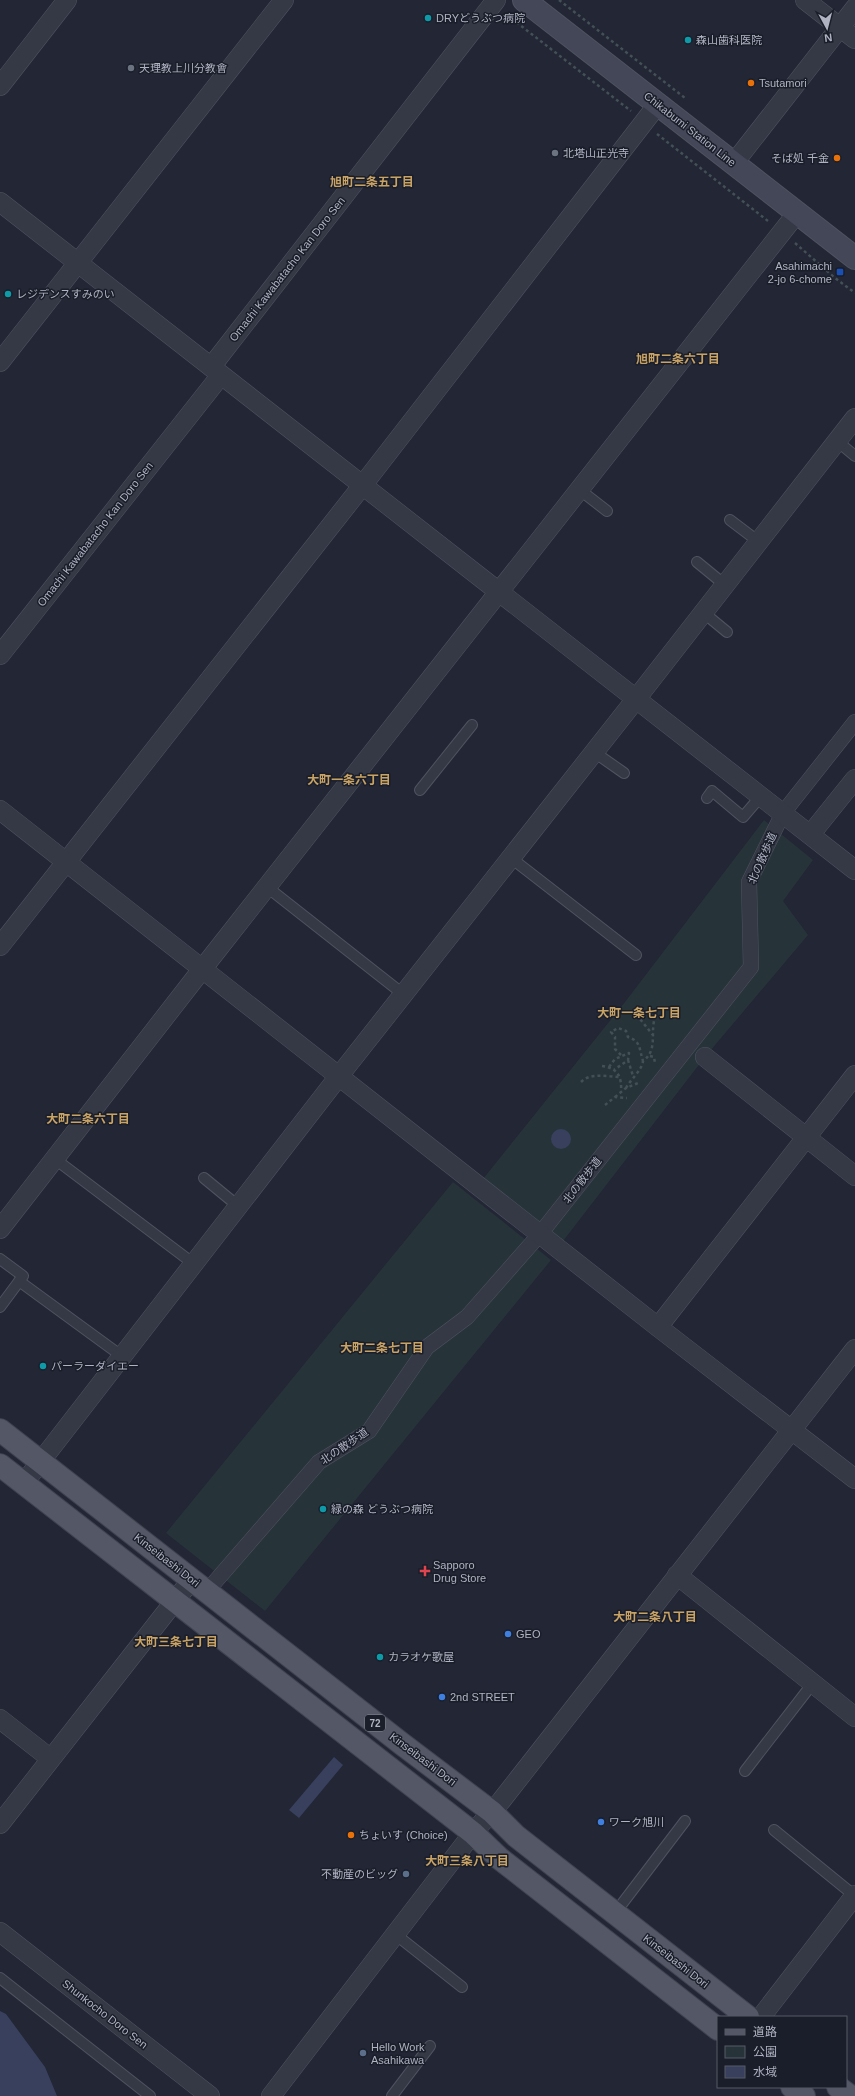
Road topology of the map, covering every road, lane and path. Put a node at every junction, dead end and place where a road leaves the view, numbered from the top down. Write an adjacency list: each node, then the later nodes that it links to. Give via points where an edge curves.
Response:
1 (67, 0): 9 (street)
2 (284, 0): 17 (street)
3 (524, 0): 10 (main road, Chikabumi Station Line)
4 (805, 0): 7 (street)
5 (494, 2): 11 (path); 20 (street, Omachi Kawabatacho Kan Doro Sen)
6 (855, 8): 7 (street)
7 (839, 27): 8 (street); 12 (street)
8 (855, 39)
9 (0, 86)
10 (658, 104): 11 (street); 12 (main road, Chikabumi Station Line)
11 (644, 122): 15 (path); 24 (street)
12 (734, 163): 14 (main road, Chikabumi Station Line)
13 (0, 202): 17 (street)
14 (797, 213): 15 (street); 16 (main road, Chikabumi Station Line)
15 (783, 232): 18 (path, via 835,278); 25 (street)
16 (855, 258)
17 (77, 264): 19 (street); 20 (street)
18 (855, 292)
19 (0, 362)
20 (216, 371): 24 (street); 34 (street, Omachi Kawabatacho Kan Doro Sen)
21 (855, 418): 22 (street)
22 (837, 441): 23 (lane); 28 (street)
23 (855, 456)
24 (362, 486): 31 (street); 48 (street)
25 (580, 490): 26 (lane); 31 (street)
26 (607, 511)
27 (730, 520): 28 (lane)
28 (759, 542): 30 (street)
29 (697, 562): 30 (lane)
30 (725, 585): 32 (street)
31 (499, 593): 35 (street); 50 (street)
32 (704, 613): 33 (lane); 35 (street)
33 (727, 632)
34 (0, 655)
35 (636, 699): 38 (street); 42 (street)
36 (855, 722): 45 (street, 北の散歩道)
37 (472, 725): 41 (lane)
38 (594, 752): 39 (lane); 47 (street)
39 (624, 773)
40 (855, 779): 46 (street)
41 (420, 790)
42 (761, 796): 43 (lane, via 743,817 712,791); 45 (street)
43 (707, 798)
44 (0, 810): 48 (street)
45 (783, 813): 46 (street); 82 (street, 北の散歩道, via 749,882 750,967)
46 (810, 835): 49 (street)
47 (511, 858): 52 (lane); 54 (street)
48 (65, 862): 51 (street); 53 (street)
49 (855, 870)
50 (267, 887): 53 (street); 54 (lane)
51 (0, 946)
52 (636, 956)
53 (203, 968): 66 (street); 77 (street)
54 (403, 994): 66 (street)
55 (637, 1008): 57 (path, via 640,1019)
56 (654, 1021): 57 (path)
57 (653, 1035): 61 (path, via 654,1044 650,1056)
58 (621, 1055): 60 (path, via 630,1053); 61 (path, via 615,1049 615,1037 611,1032 618,1028 626,1031 628,1037 640,1045); 63 (path, via 614,1058)
59 (705, 1057): 76 (street)
60 (628, 1060): 64 (path); 67 (path)
61 (644, 1061): 67 (path, via 642,1068)
62 (602, 1066): 63 (path)
63 (609, 1067): 64 (path)
64 (614, 1070): 68 (path)
65 (855, 1075): 76 (street)
66 (339, 1076): 80 (street); 82 (street)
67 (633, 1076): 71 (path)
68 (621, 1077): 69 (path, via 596,1075 586,1077); 72 (path)
69 (581, 1082)
70 (640, 1082): 71 (path)
71 (626, 1088): 72 (path)
72 (621, 1092): 73 (path)
73 (615, 1097): 74 (path); 75 (path)
74 (630, 1099)
75 (605, 1105)
76 (807, 1138): 78 (street); 87 (street)
77 (55, 1159): 81 (street); 84 (lane)
78 (855, 1176)
79 (204, 1178): 80 (lane)
80 (238, 1206): 84 (street)
81 (0, 1229)
82 (540, 1234): 87 (street); 98 (street, 北の散歩道, via 467,1317 427,1347 369,1431 319,1462)
83 (0, 1259): 85 (lane, via 23,1276)
84 (194, 1264): 89 (street)
85 (19, 1281): 86 (lane); 89 (lane)
86 (0, 1307)
87 (658, 1327): 91 (street)
88 (855, 1349): 91 (street)
89 (122, 1356): 92 (street)
90 (0, 1430): 92 (main road, Kinseibashi Dori / 72)
91 (792, 1430): 94 (street); 96 (street)
92 (41, 1462): 95 (street); 97 (main road, Kinseibashi Dori / 72)
93 (0, 1464): 95 (main road, 72)
94 (855, 1479)
95 (24, 1484): 99 (main road, 72)
96 (677, 1575): 100 (street); 105 (street)
97 (192, 1579): 99 (street); 105 (main road, Kinseibashi Dori / 72)
98 (214, 1583)
99 (175, 1600): 103 (street); 109 (main road, 72)
100 (812, 1683): 101 (street); 104 (lane)
101 (855, 1717)
102 (0, 1719): 103 (street)
103 (51, 1759): 107 (street)
104 (745, 1771)
105 (492, 1812): 109 (street); 111 (main road, Kinseibashi Dori / 72, via 516,1836)
106 (685, 1821): 111 (lane)
107 (0, 1824)
108 (774, 1830): 110 (lane)
109 (473, 1833): 113 (street); 118 (main road, 72, via 499,1858)
110 (855, 1895): 117 (street)
111 (615, 1913): 116 (main road, Kinseibashi Dori / 72)
112 (0, 1932): 123 (street, Shunkocho Doro Sen)
113 (396, 1934): 115 (lane); 124 (street)
114 (0, 1978): 122 (lane)
115 (462, 1987)
116 (747, 2016)
117 (762, 2016)
118 (717, 2028)
119 (430, 2046): 125 (lane)
120 (793, 2088): 126 (main road)
121 (839, 2088): 127 (main road)
122 (150, 2096)
123 (210, 2096)
124 (272, 2096)
125 (392, 2096)
126 (804, 2096)
127 (850, 2096)

